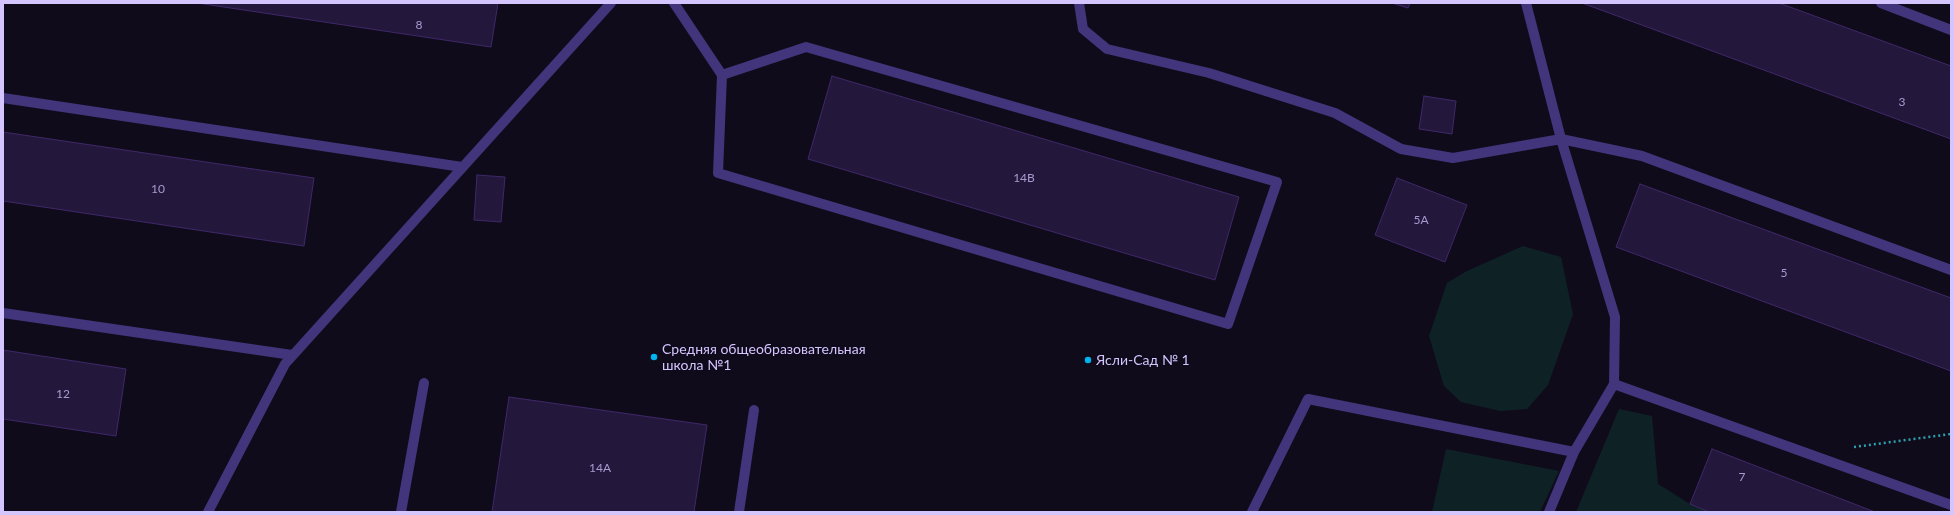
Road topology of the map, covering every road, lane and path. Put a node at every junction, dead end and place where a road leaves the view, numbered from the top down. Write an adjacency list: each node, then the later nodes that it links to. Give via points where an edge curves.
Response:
1 (611, 3): 10 (lane)
2 (674, 3): 7 (lane)
3 (1079, 3): 9 (lane, via 1083,29 1107,48 1209,73 1335,113 1401,149 1453,158)
4 (1526, 3): 9 (lane)
5 (1880, 3): 6 (lane)
6 (1951, 30)
7 (722, 75): 7 (lane, via 718,173 1228,324 1277,182 806,47)
8 (3, 98): 10 (lane)
9 (1561, 139): 11 (lane, via 1642,156); 15 (lane, via 1615,317)
10 (462, 167): 13 (lane)
11 (1951, 270)
12 (3, 314): 13 (lane)
13 (292, 355): 21 (lane)
14 (424, 383): 22 (lane)
15 (1614, 384): 19 (lane); 20 (lane)
16 (754, 410): 23 (lane)
17 (1951, 434): 18 (path)
18 (1852, 447)
19 (1574, 452): 24 (lane, via 1308,399); 25 (lane)
20 (1951, 505)
21 (208, 512)
22 (401, 512)
23 (739, 512)
24 (1252, 512)
25 (1549, 512)

